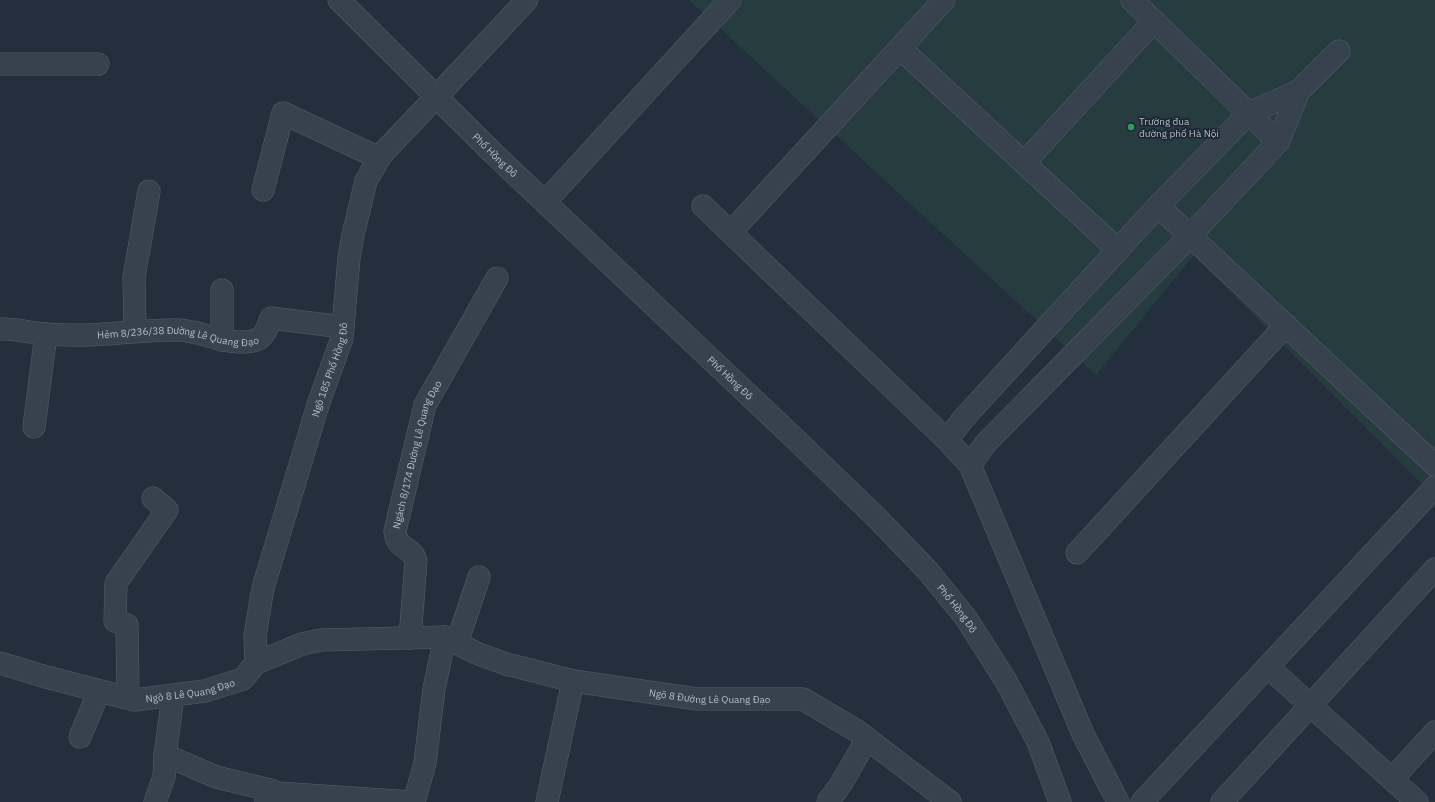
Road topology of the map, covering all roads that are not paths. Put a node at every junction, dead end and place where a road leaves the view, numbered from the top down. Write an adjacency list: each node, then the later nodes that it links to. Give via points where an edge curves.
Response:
1 (339, 0): 12 (street, Phố Hồng Đô)
2 (527, 0): 12 (street, Ngõ 185 Phố Hồng Đô)
3 (730, 0): 19 (street)
4 (944, 0): 7 (street)
5 (1132, 0): 6 (street)
6 (1154, 21): 13 (street); 16 (street)
7 (900, 48): 16 (street); 22 (street)
8 (1338, 51): 11 (street)
9 (0, 64): 10 (street)
10 (98, 64)
11 (1299, 90): 13 (street); 14 (street)
12 (437, 96): 15 (street, Ngõ 185 Phố Hồng Đô); 19 (street, Phố Hồng Đô)
13 (1249, 113): 14 (street); 21 (street)
14 (1278, 142): 23 (street)
15 (379, 158): 17 (street, via 283,113); 28 (street, Ngõ 185 Phố Hồng Đô, via 366,181 353,234)
16 (1024, 163): 24 (street)
17 (264, 190)
18 (149, 191): 30 (street, via 134,277)
19 (545, 202): 63 (street, Phố Hồng Đô, via 878,519 928,572 966,618 1006,681 1038,742)
20 (703, 206): 22 (street)
21 (1158, 206): 23 (street); 24 (street)
22 (731, 232): 34 (street)
23 (1190, 236): 27 (street); 35 (street, via 986,443)
24 (1118, 250): 34 (street, via 963,419)
25 (497, 278): 42 (street, Ngách 8/174 Đường Lê Quang Đạo, via 423,412 395,531 398,544 415,556 416,561)
26 (222, 290): 32 (street)
27 (1286, 325): 36 (street); 39 (street)
28 (343, 327): 32 (street, Hẻm 8/236/38 Đường Lê Quang Đạo, via 271,318 261,338 245,342); 45 (street, Ngõ 185 Phố Hồng Đô, via 342,338 318,404 263,588 255,636)
29 (0, 329): 31 (street, Hẻm 8/236/38 Đường Lê Quang Đạo)
30 (135, 331): 31 (street, Hẻm 8/236/38 Đường Lê Quang Đạo, via 84,335); 32 (street, Hẻm 8/236/38 Đường Lê Quang Đạo, via 181,330)
31 (46, 334): 33 (street)
32 (222, 340)
33 (34, 427)
34 (947, 440): 35 (street)
35 (970, 465): 64 (street, via 1083,734)
36 (1435, 465)
37 (1435, 487): 46 (street)
38 (153, 498): 50 (street, via 167,510 116,583 115,621 127,624)
39 (1077, 553)
40 (1435, 569): 51 (street)
41 (478, 577): 43 (street)
42 (410, 638): 43 (street, Ngõ 8 Lê Quang Đạo); 45 (street, Ngõ 8 Lê Quang Đạo, via 322,640 302,644)
43 (451, 640): 47 (street, Ngõ 8 Đường Lê Quang Đạo, via 506,664); 59 (street, via 434,689 425,763)
44 (0, 663): 48 (street, Ngõ 8 Lê Quang Đạo)
45 (256, 663): 49 (street, Ngõ 8 Lê Quang Đạo, via 243,679 205,691)
46 (1268, 667): 51 (street); 65 (street)
47 (573, 682): 54 (street, Ngõ 8 Đường Lê Quang Đạo, via 696,699 804,700); 60 (street)
48 (99, 691): 50 (street, Ngõ 8 Lê Quang Đạo); 53 (street)
49 (173, 696): 50 (street, Ngõ 8 Lê Quang Đạo, via 135,700); 55 (street)
50 (128, 698)
51 (1311, 706): 56 (street); 66 (street)
52 (1435, 732): 56 (street)
53 (80, 737)
54 (867, 739): 61 (street); 62 (street, Ngõ 8 Đường Lê Quang Đạo)
55 (165, 755): 57 (street); 58 (street, via 164,777)
56 (1392, 779): 67 (street)
57 (268, 796): 59 (street, via 278,793)
58 (155, 802)
59 (413, 802)
60 (547, 802)
61 (828, 802)
62 (950, 802)
63 (1060, 802)
64 (1118, 802)
65 (1142, 802)
66 (1222, 802)
67 (1417, 802)

